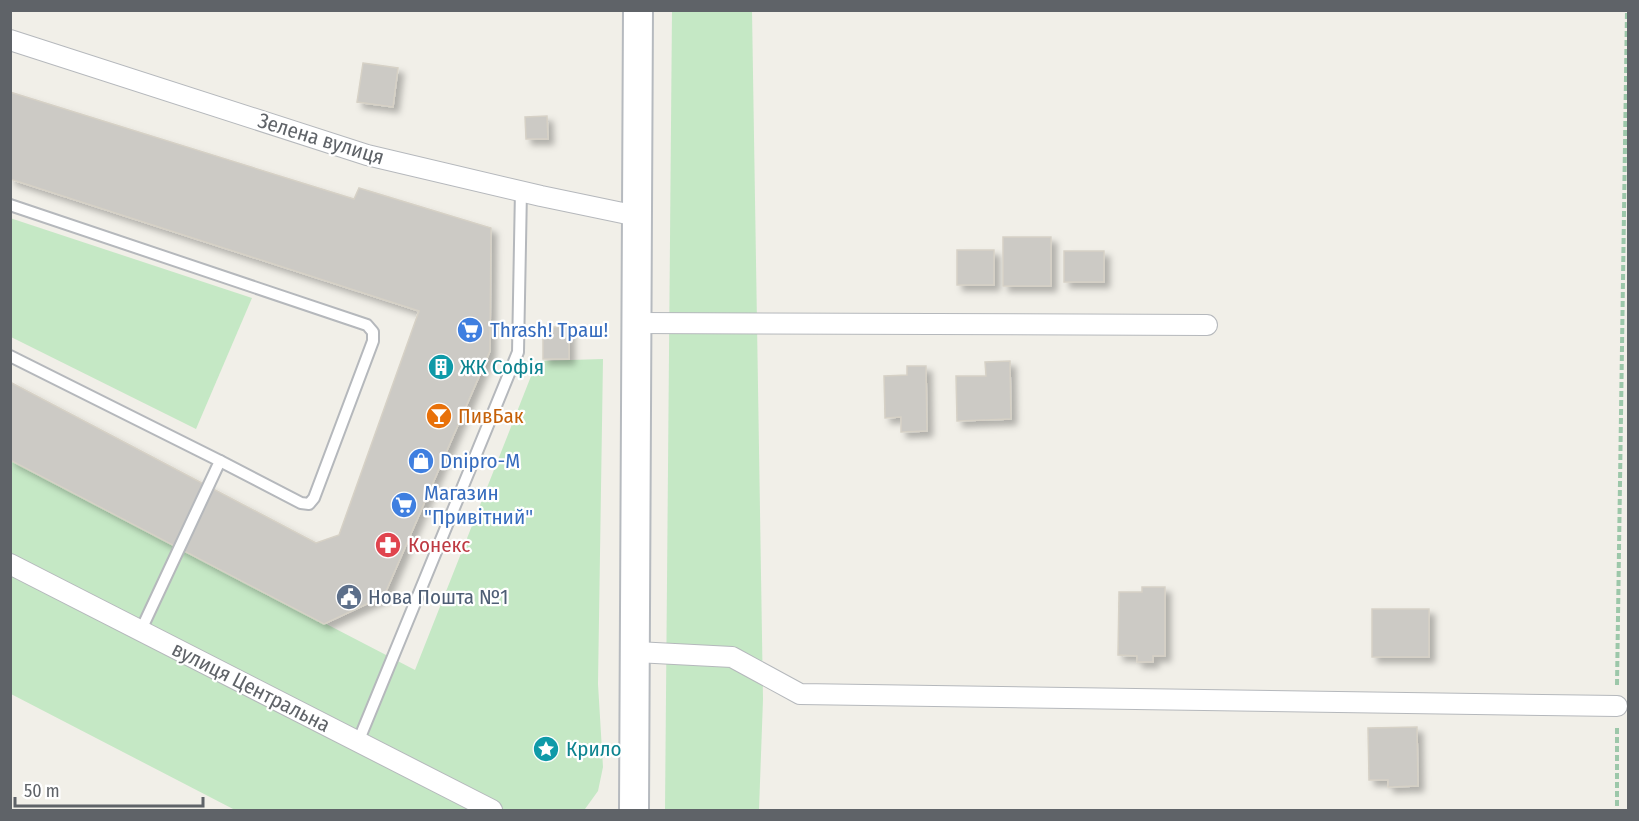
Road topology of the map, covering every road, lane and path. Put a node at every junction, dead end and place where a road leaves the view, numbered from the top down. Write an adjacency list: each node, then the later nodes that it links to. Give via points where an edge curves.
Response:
1 (638, 10): 6 (main road)
2 (1627, 10): 14 (path)
3 (10, 40): 4 (street, Зелена вулиця, via 367,155)
4 (521, 190): 6 (street, Зелена вулиця); 15 (lane, via 518,352)
5 (10, 205): 10 (lane, via 367,325 373,332 373,341 309,504)
6 (637, 216): 7 (main road)
7 (637, 323): 8 (street); 13 (main road)
8 (1207, 325)
9 (10, 356): 10 (lane)
10 (220, 461): 12 (lane)
11 (10, 564): 12 (street, вулиця Центральна)
12 (141, 630): 15 (street, вулиця Центральна)
13 (636, 652): 14 (street, via 732,657 800,694); 17 (main road)
14 (1617, 706): 18 (path)
15 (358, 742): 16 (street, вулиця Центральна)
16 (492, 810)
17 (634, 810)
18 (1617, 810)

